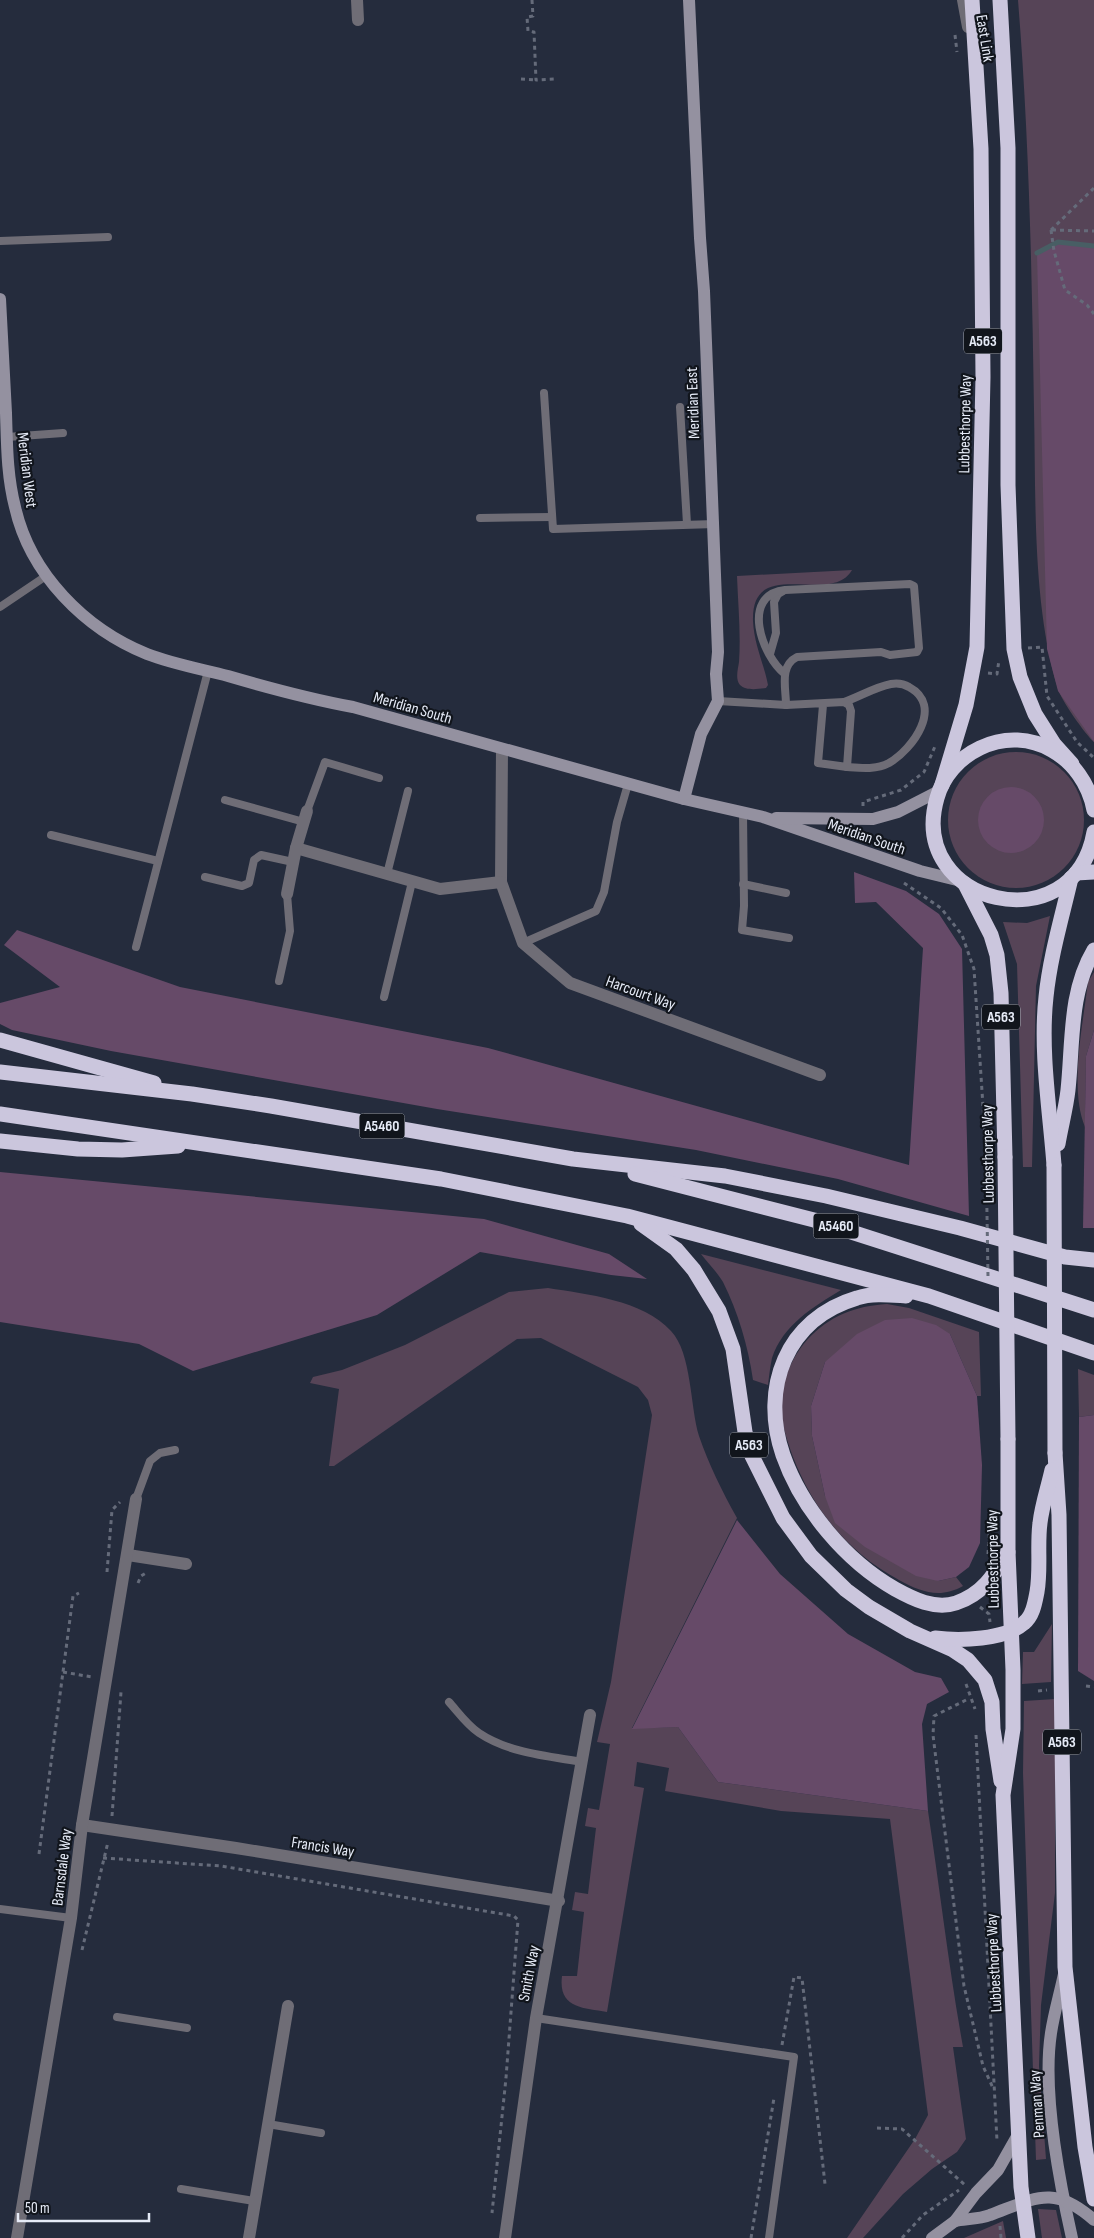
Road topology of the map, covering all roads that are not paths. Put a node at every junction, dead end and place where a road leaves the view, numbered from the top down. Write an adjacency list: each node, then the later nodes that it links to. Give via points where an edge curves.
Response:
1 (358, 0): 6 (street)
2 (689, 0): 18 (street, Meridian East)
3 (964, 0): 7 (street, East Link)
4 (972, 0): 7 (highway, Lubbesthorpe Way / A563)
5 (1000, 0): 32 (highway, A563, via 1008,148 1008,485 1014,649 1022,683 1035,714 1054,744)
6 (358, 20)
7 (977, 82): 36 (highway, Lubbesthorpe Way / A563, via 981,149 983,367 977,647 966,705)
8 (108, 237): 9 (lane)
9 (0, 240)
10 (0, 300): 14 (street, Meridian West)
11 (544, 393): 15 (lane)
12 (680, 408): 17 (lane)
13 (62, 433): 14 (lane)
14 (7, 437): 19 (street, Meridian West, via 15,509)
15 (552, 517): 16 (lane); 17 (lane, via 553,530)
16 (480, 518)
17 (687, 524): 18 (lane)
18 (714, 524): 26 (street, Meridian East)
19 (46, 576): 21 (street, Meridian West); 22 (lane)
20 (785, 590): 23 (lane, via 775,598 776,633); 23 (lane, via 765,598 759,613 760,634); 25 (lane, via 910,584 916,590 919,648 914,654 881,652 798,657 790,660)
21 (67, 600): 24 (street, Meridian South, via 126,644 147,654)
22 (0, 606)
23 (770, 654): 25 (lane, via 774,665)
24 (208, 671): 30 (street, Meridian South); 47 (lane)
25 (785, 674): 29 (lane)
26 (718, 701): 29 (lane); 38 (street, via 702,734)
27 (844, 702): 28 (lane); 31 (lane, via 851,711); 31 (lane, via 891,684 904,684 916,690 925,707 920,729 901,754 873,768)
28 (823, 705): 29 (lane); 31 (lane, via 818,763)
29 (786, 706)
30 (502, 749): 34 (street, Meridian South); 54 (street, Harcourt Way)
31 (847, 766)
32 (1075, 768): 35 (highway); 36 (highway, via 1045,746 1023,740 1002,741 971,752 954,766); 40 (highway, via 1089,790)
33 (379, 778): 42 (lane, via 324,762)
34 (628, 784): 38 (street, Meridian South); 60 (lane, via 604,892 596,910)
35 (1094, 785)
36 (940, 788): 43 (street, Meridian South, via 898,812 873,818); 55 (highway, Lubbesthorpe Way, via 933,820 936,839 948,866)
37 (408, 791): 50 (lane)
38 (684, 799): 41 (street, Meridian South)
39 (225, 800): 42 (lane)
40 (1094, 810)
41 (743, 813): 43 (street, Meridian South); 56 (lane)
42 (305, 816): 46 (street)
43 (763, 818): 55 (street, Meridian South, via 920,871)
44 (1094, 832): 51 (highway, via 1087,854)
45 (51, 835): 47 (lane)
46 (296, 848): 48 (street); 50 (street)
47 (158, 862): 61 (lane)
48 (293, 862): 52 (lane, via 261,855 254,860 248,882 242,886); 58 (street)
49 (1094, 872): 51 (highway)
50 (387, 874): 53 (street)
51 (1073, 875): 55 (highway, via 1052,892 1019,901 996,899 974,891); 73 (highway, A563, via 1046,997 1045,1034)
52 (205, 877)
53 (412, 882): 54 (street, via 440,889); 64 (lane)
54 (501, 882): 60 (street, Harcourt Way)
55 (963, 882): 82 (highway, Lubbesthorpe Way / A563, bridge, via 991,935 1001,993)
56 (743, 884): 57 (lane); 59 (lane, via 742,930)
57 (786, 893)
58 (287, 894): 63 (lane, via 290,931)
59 (788, 938)
60 (523, 943): 67 (street, Harcourt Way, via 570,984)
61 (136, 947)
62 (1094, 950): 73 (highway, via 1080,985 1072,1024 1068,1091)
63 (279, 981)
64 (384, 997)
65 (0, 1040): 68 (highway)
66 (0, 1072): 68 (highway, A5460)
67 (820, 1075)
68 (192, 1094): 72 (highway, A5460)
69 (0, 1114): 71 (highway)
70 (0, 1141): 71 (highway, via 122,1150)
71 (202, 1144): 74 (highway, via 441,1179)
72 (573, 1159): 75 (highway, via 725,1176 826,1196 1065,1257); 77 (highway, A5460, via 814,1220)
73 (1054, 1165): 80 (highway, A563, bridge)
74 (627, 1216): 76 (highway); 86 (highway, A563, via 676,1249 694,1270 719,1311 733,1349 745,1432 752,1456 783,1518 811,1556 846,1590 910,1632)
75 (1094, 1260)
76 (929, 1296): 78 (highway); 82 (highway, via 859,1297 828,1309 796,1338 786,1353 777,1380 775,1416 784,1455 810,1507 829,1532 870,1572 923,1603 954,1604 973,1596 991,1581)
77 (1094, 1310)
78 (1094, 1353)
79 (175, 1450): 81 (lane, via 160,1453 150,1462)
80 (1055, 1453): 85 (highway, A563, via 1040,1523 1033,1610 1025,1622); 95 (highway, A563, via 1059,1515)
81 (136, 1499): 83 (street, Barnsdale Way)
82 (1008, 1552): 85 (highway, Lubbesthorpe Way / A563)
83 (128, 1555): 84 (street); 91 (street, Barnsdale Way)
84 (186, 1564)
85 (1011, 1632): 86 (highway, A563, via 951,1640); 90 (highway, Lubbesthorpe Way / A563, via 1013,1729)
86 (929, 1638): 90 (highway, A563, via 953,1650 985,1680 992,1702)
87 (449, 1702): 89 (lane, via 477,1732 494,1742 529,1753)
88 (590, 1715): 89 (street, Smith Way)
89 (582, 1762): 92 (street, Smith Way)
90 (1003, 1795): 101 (highway, Lubbesthorpe Way / A563)
91 (82, 1825): 92 (street, Francis Way); 94 (street, Barnsdale Way)
92 (558, 1901): 98 (street, Smith Way)
93 (0, 1910): 94 (lane)
94 (71, 1918): 111 (street, Barnsdale Way)
95 (1065, 1967): 103 (highway, A563); 105 (street, Penman Way, via 1050,2034 1049,2074)
96 (288, 2006): 100 (street)
97 (117, 2017): 99 (lane)
98 (536, 2018): 113 (street, Smith Way); 114 (lane, via 794,2057)
99 (187, 2028)
100 (268, 2124): 102 (lane); 107 (street)
101 (1019, 2133): 108 (highway, Lubbesthorpe Way / A563); 110 (street, Penman Way, via 998,2170)
102 (321, 2134)
103 (1090, 2155): 106 (highway, A563)
104 (181, 2189): 107 (lane)
105 (1064, 2199): 108 (street, via 1047,2197); 109 (street); 117 (street, Penman Way)
106 (1094, 2199)
107 (254, 2201): 112 (street)
108 (1023, 2202): 110 (street, via 990,2215); 116 (highway, Lubbesthorpe Way / A563)
109 (1094, 2220)
110 (955, 2221): 115 (street, Penman Way)
111 (17, 2238)
112 (249, 2238)
113 (505, 2238)
114 (769, 2238)
115 (932, 2238)
116 (1028, 2238)
117 (1072, 2238)

